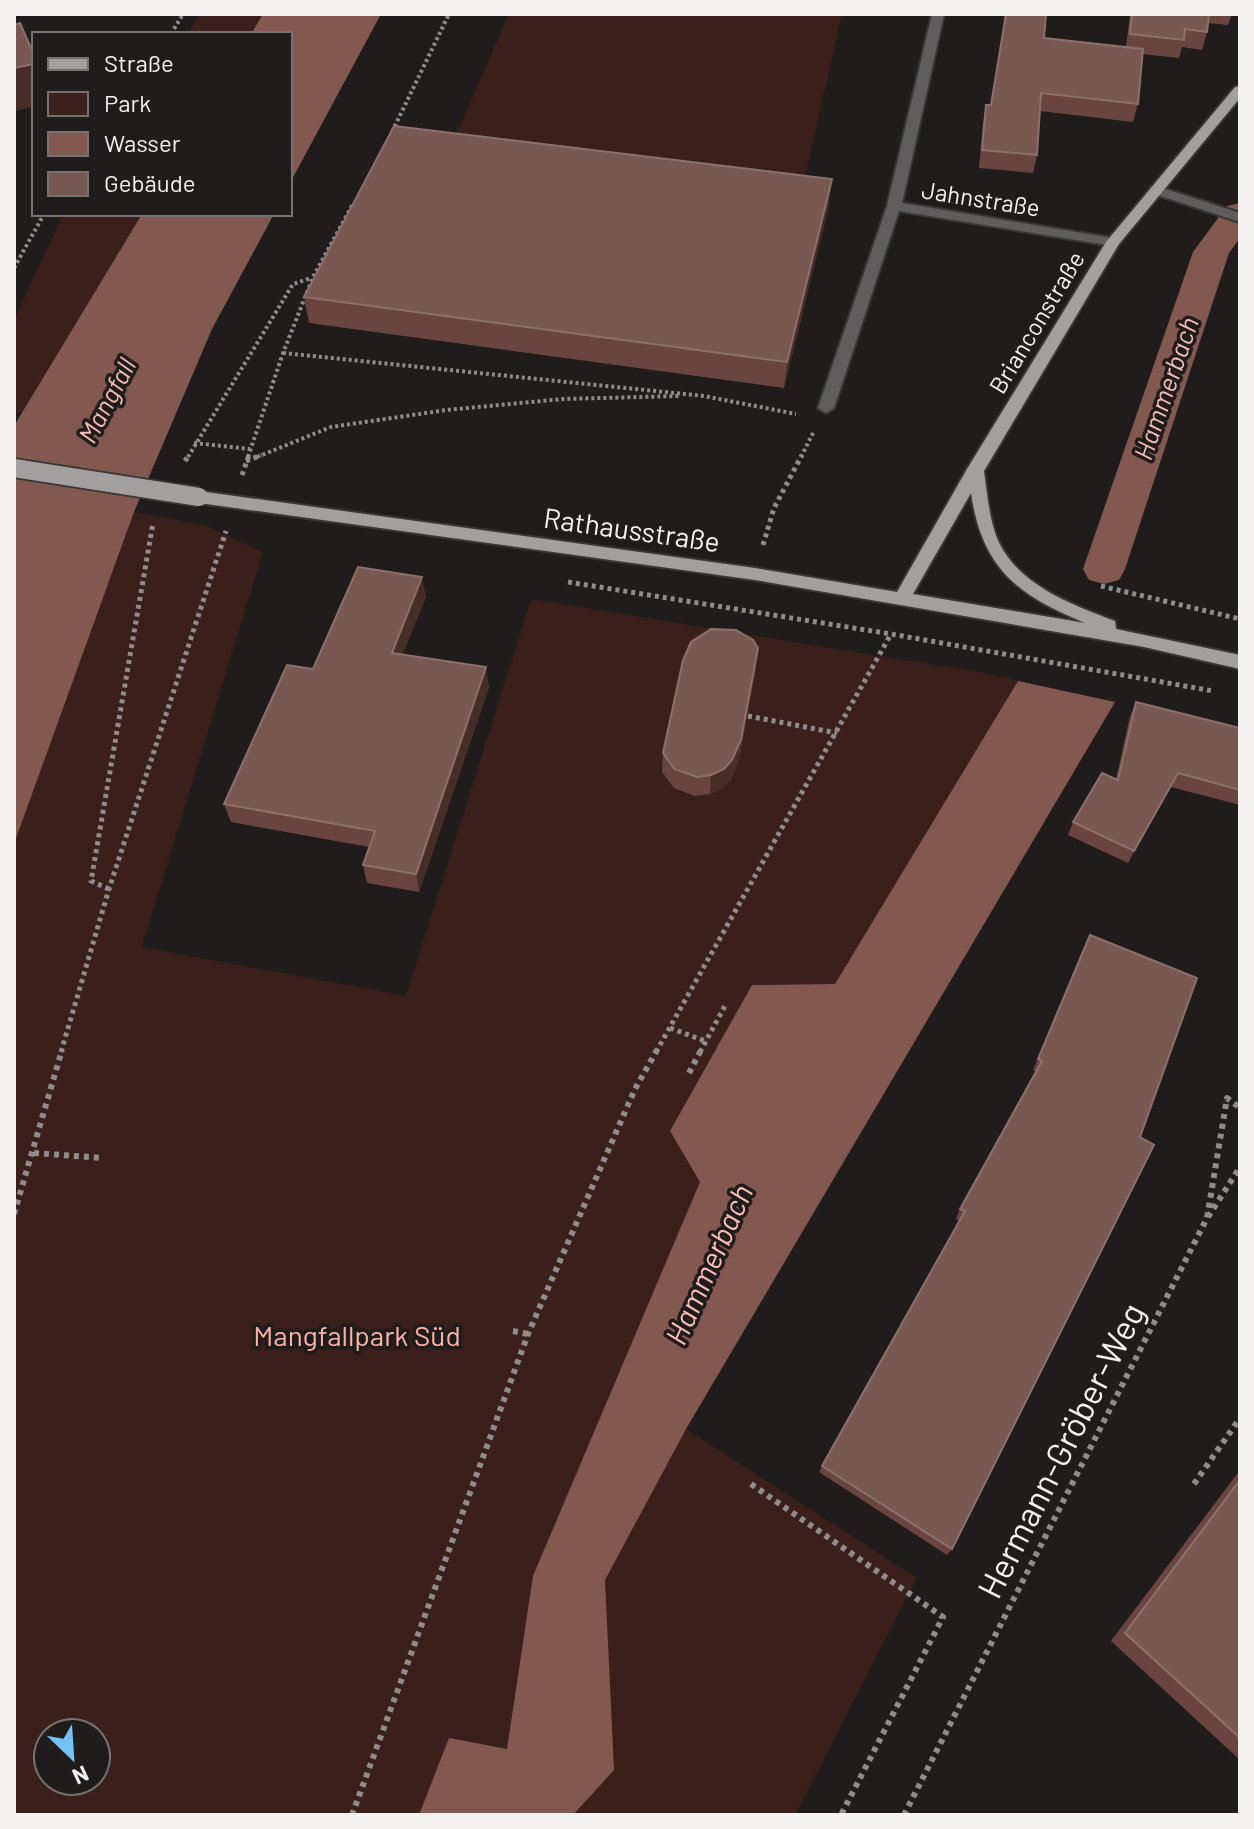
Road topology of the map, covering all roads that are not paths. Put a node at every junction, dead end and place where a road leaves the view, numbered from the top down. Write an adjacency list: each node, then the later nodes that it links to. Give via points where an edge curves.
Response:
1 (938, 14): 4 (street, Jahnstraße)
2 (1240, 90): 3 (main road, Brianconstraße)
3 (1156, 190): 5 (street); 6 (main road, Brianconstraße)
4 (894, 206): 6 (street, Jahnstraße); 7 (street)
5 (1240, 218)
6 (1113, 242): 9 (main road, Brianconstraße)
7 (823, 413)
8 (14, 468): 10 (main road, Rathausstraße, bridge)
9 (975, 469): 10 (main road, Brianconstraße); 11 (main road, via 988,536 1004,566 1064,608)
10 (902, 599): 11 (main road, Rathausstraße)
11 (1144, 640): 12 (main road, Rathausstraße)
12 (1240, 662)

